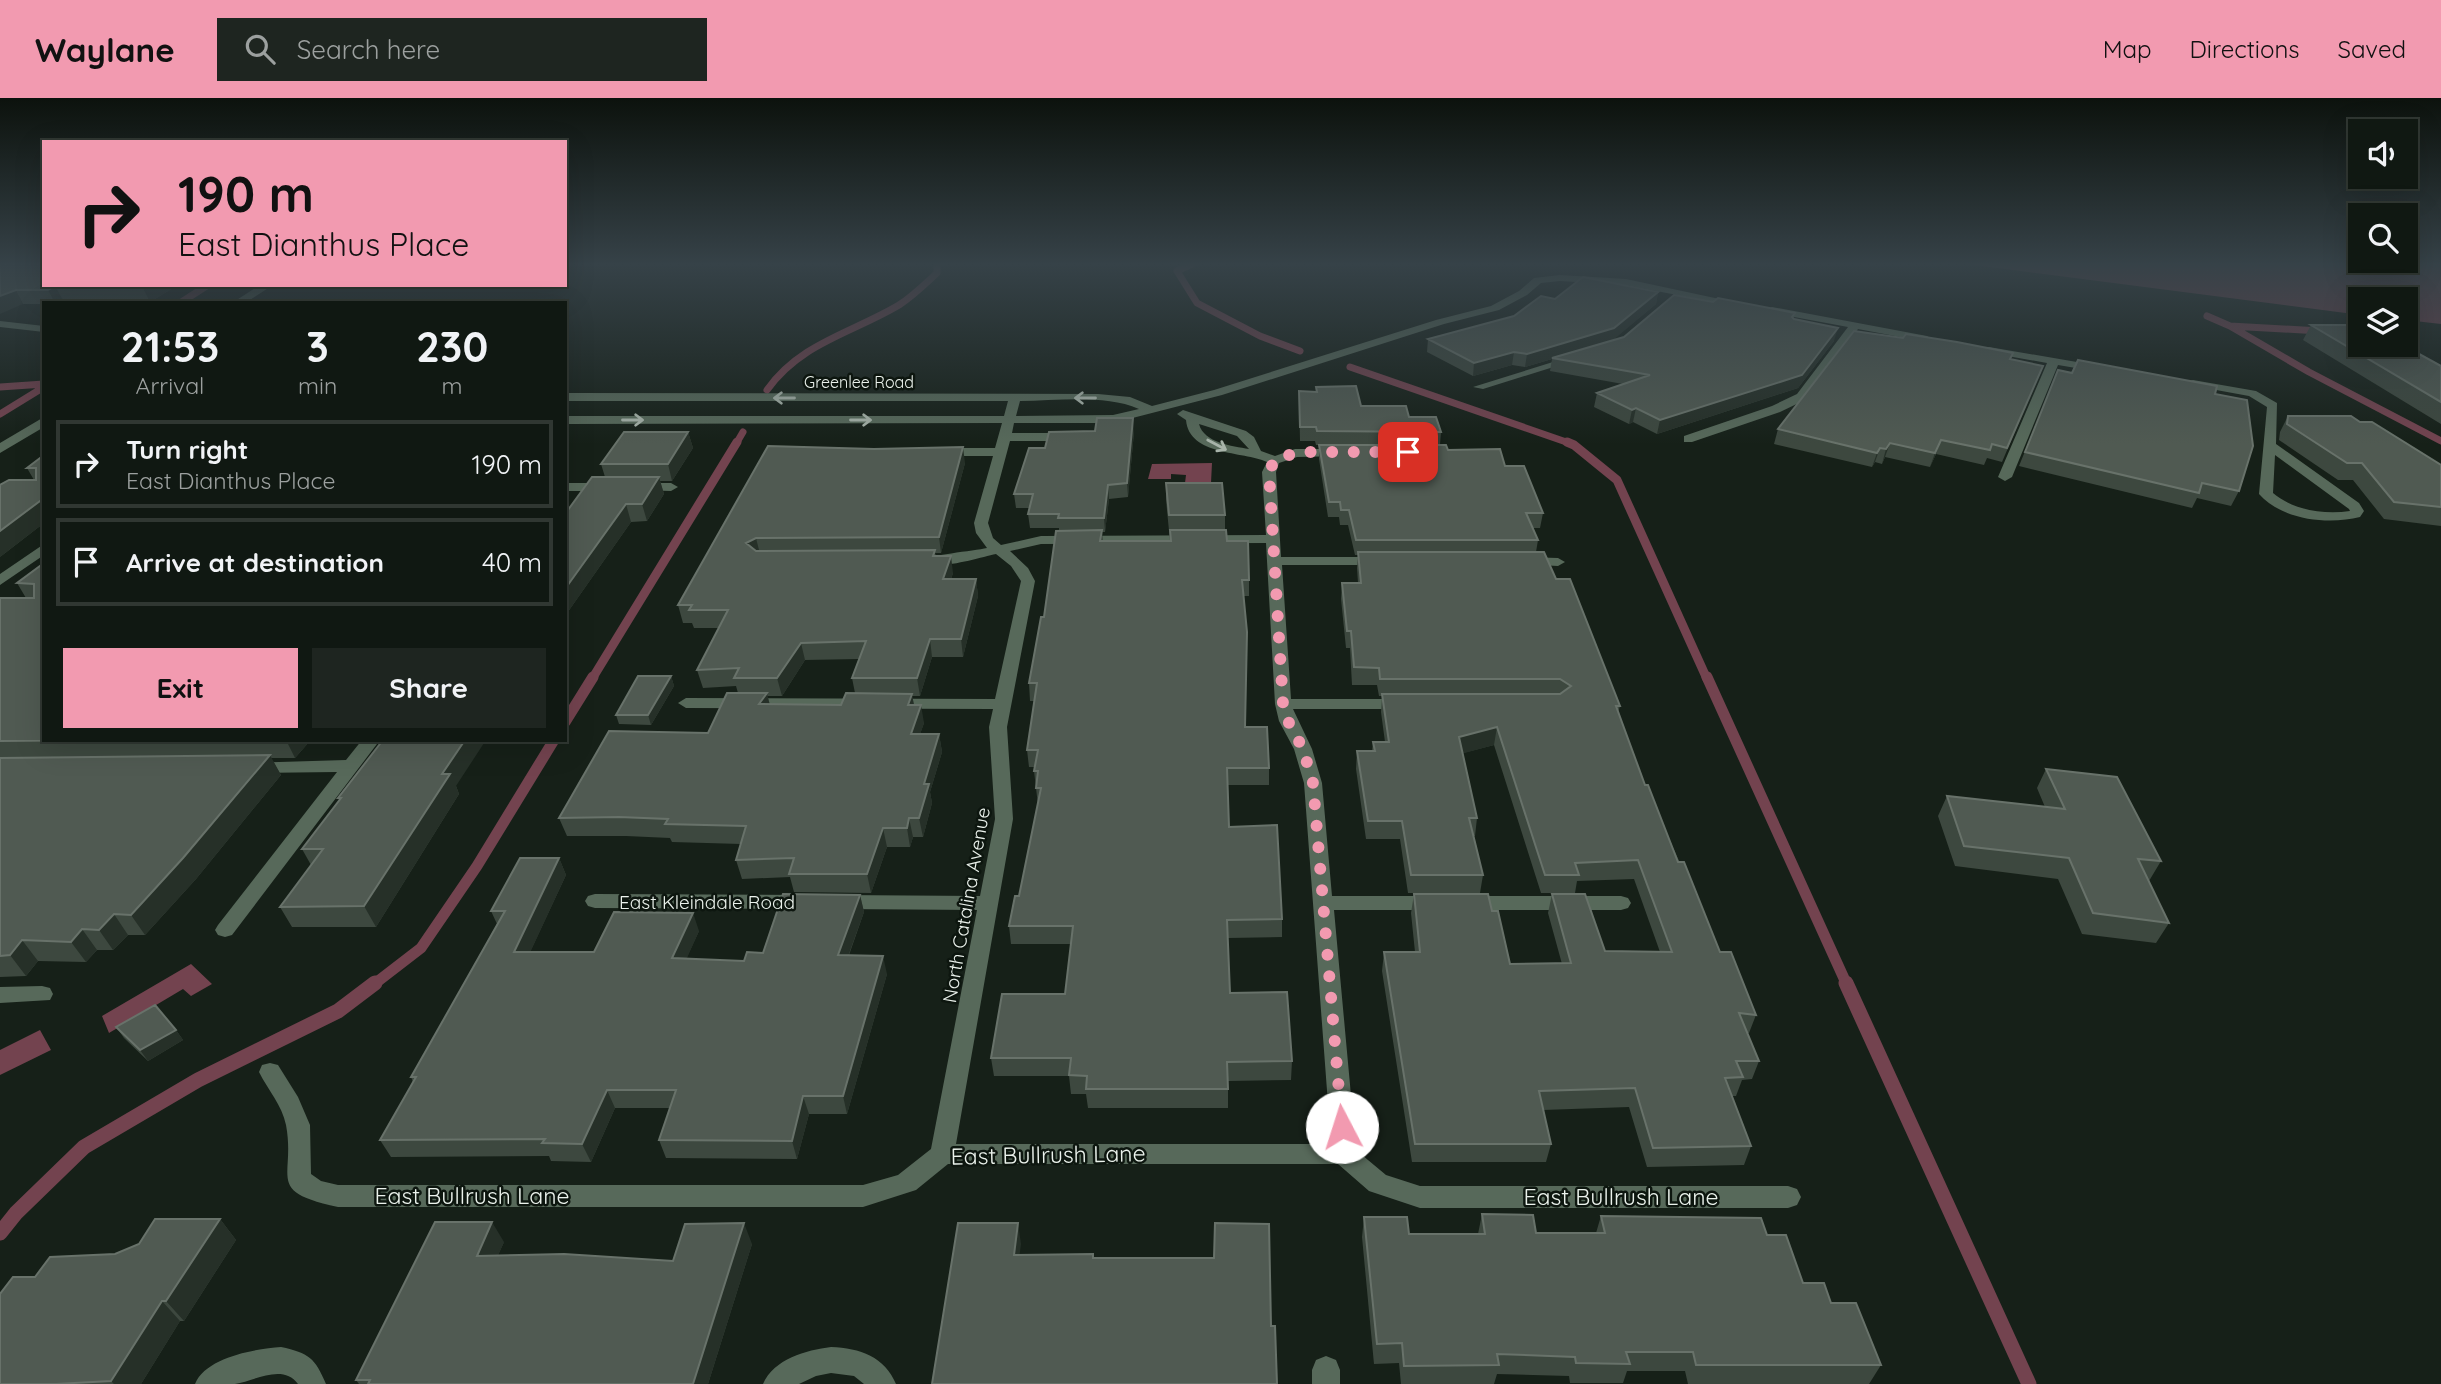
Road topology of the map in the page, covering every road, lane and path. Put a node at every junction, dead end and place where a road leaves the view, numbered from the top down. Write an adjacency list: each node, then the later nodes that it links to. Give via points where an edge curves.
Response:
1 (0, 324): 5 (street)
2 (1434, 324): 15 (street, Greenlee Road)
3 (1844, 324): 4 (street)
4 (1855, 326): 6 (street); 22 (street, via 1801,397)
5 (42, 329)
6 (1944, 342)
7 (1971, 347): 9 (street)
8 (1580, 357): 12 (street)
9 (2054, 361): 10 (street); 29 (street)
10 (2113, 371)
11 (2176, 380): 23 (street, via 2262,397 2273,406)
12 (1479, 387)
13 (567, 397): 14 (street, Greenlee Road, one-way to 13)
14 (1015, 398): 16 (street, Greenlee Road, one-way to 14, via 1115,399); 20 (street, North Catalina Avenue)
15 (1170, 406): 16 (street, Greenlee Road); 17 (street)
16 (1151, 410): 20 (street, Greenlee Road)
17 (1192, 419): 27 (street, via 1221,425 1250,439); 27 (street, one-way to 27, via 1195,433 1226,450)
18 (567, 420): 20 (street, Greenlee Road, one-way to 20)
19 (42, 422): 24 (street)
20 (1005, 436): 21 (street); 25 (street); 33 (street, North Catalina Avenue, via 981,523 986,541)
21 (1085, 438)
22 (1688, 439)
23 (2272, 447): 23 (street, via 2354,506 2357,511 2348,516 2296,511 2272,500 2266,494)
24 (0, 449)
25 (923, 452)
26 (1362, 452): 28 (street, via 1302,453)
27 (1255, 453): 28 (street)
28 (1274, 461): 32 (street, via 1269,472)
29 (2005, 477)
30 (671, 487): 31 (street)
31 (567, 489)
32 (1273, 539): 33 (street, via 1066,539); 36 (street)
33 (998, 549): 35 (street, via 956,559); 42 (street, North Catalina Avenue, via 1023,567 1028,581)
34 (42, 550): 40 (street)
35 (907, 561)
36 (1274, 561): 37 (street); 43 (street)
37 (1395, 561)
38 (1517, 561): 39 (street)
39 (1558, 562)
40 (0, 581)
41 (686, 703): 42 (street)
42 (1001, 704): 49 (street, North Catalina Avenue, via 998,745 1006,799)
43 (1283, 704): 44 (street); 50 (street, via 1309,765)
44 (1420, 704)
45 (369, 742): 46 (street)
46 (351, 766): 47 (street); 52 (street)
47 (229, 767)
48 (595, 901): 49 (street, East Kleindale Road)
49 (988, 903): 56 (street, North Catalina Avenue)
50 (1323, 903): 51 (street); 57 (street)
51 (1621, 903)
52 (225, 930)
53 (43, 994): 54 (street)
54 (0, 995)
55 (270, 1072): 56 (street, East Bullrush Lane, via 292,1106 299,1128 296,1170 301,1184 338,1196 863,1196 895,1189 923,1175)
56 (942, 1154): 57 (street, East Bullrush Lane)
57 (1344, 1154): 58 (street, East Bullrush Lane, via 1362,1175 1388,1190 1420,1197)
58 (1788, 1197)
59 (209, 1384): 60 (street, via 249,1364 275,1361 297,1365)
60 (312, 1384)
61 (777, 1384): 62 (street, via 806,1365 837,1360 865,1365)
62 (882, 1384)

